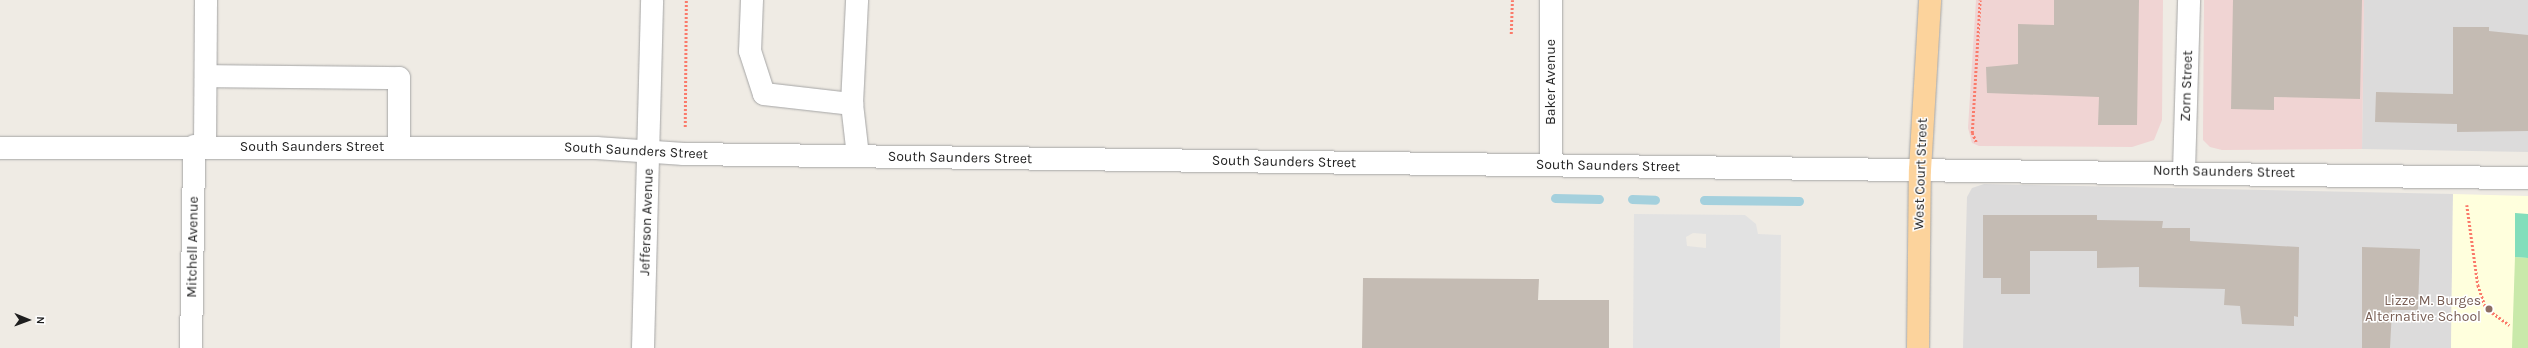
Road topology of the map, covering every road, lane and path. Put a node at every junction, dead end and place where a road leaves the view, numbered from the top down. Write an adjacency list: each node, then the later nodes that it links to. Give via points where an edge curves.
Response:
1 (206, 0): 12 (street, Mitchell Avenue)
2 (652, 0): 19 (street, Jefferson Avenue)
3 (686, 0): 14 (path)
4 (752, 0): 13 (street, via 750,51 764,94)
5 (857, 0): 13 (street)
6 (1512, 0): 11 (path)
7 (1551, 0): 21 (street, Baker Avenue)
8 (1930, 0): 22 (main road, West Court Street)
9 (1980, 0): 15 (path, via 1972,133)
10 (2189, 0): 23 (street, Zorn Street)
11 (1511, 34)
12 (206, 76): 16 (street, Mitchell Avenue); 17 (street, via 399,78)
13 (852, 104): 20 (street)
14 (685, 128)
15 (1976, 142)
16 (200, 146): 17 (street, South Saunders Street); 18 (street, South Saunders Street); 27 (street, Mitchell Avenue)
17 (399, 147): 19 (street, South Saunders Street, via 596,148)
18 (0, 148)
19 (649, 154): 20 (street, South Saunders Street); 28 (street, Jefferson Avenue)
20 (858, 156): 21 (street, South Saunders Street)
21 (1551, 165): 22 (street, South Saunders Street)
22 (1920, 170): 23 (street, North Saunders Street); 29 (main road, West Court Street)
23 (2184, 171): 24 (street, North Saunders Street)
24 (2468, 177): 25 (street, North Saunders Street); 26 (path, via 2467,208 2478,285 2486,308)
25 (2528, 178)
26 (2509, 325)
27 (191, 348)
28 (643, 348)
29 (1918, 348)

